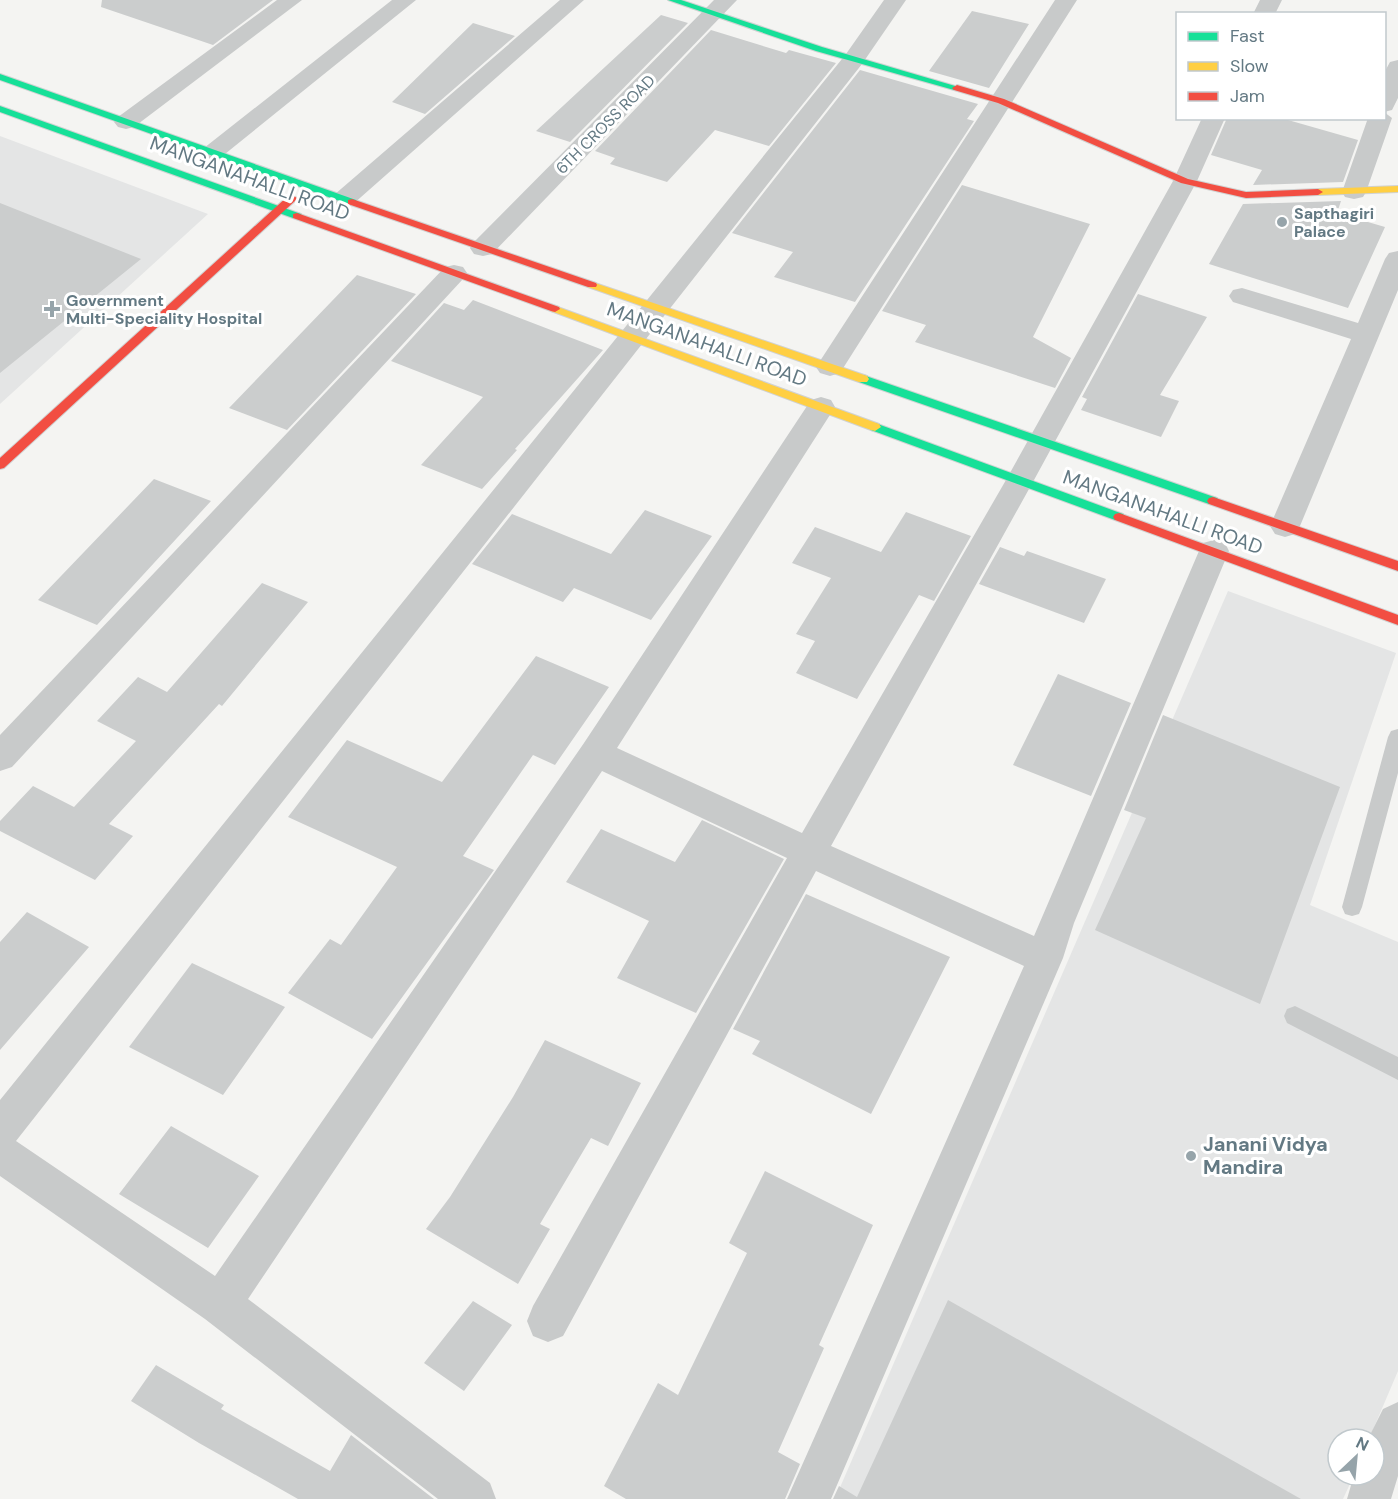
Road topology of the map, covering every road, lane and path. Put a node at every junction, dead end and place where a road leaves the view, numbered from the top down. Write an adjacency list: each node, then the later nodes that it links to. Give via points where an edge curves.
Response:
1 (291, 0): 16 (street)
2 (405, 0): 17 (street)
3 (573, 0): 22 (street)
4 (672, 0): 7 (main road)
5 (895, 0): 8 (street)
6 (1066, 0): 12 (street)
7 (720, 6): 8 (main road); 24 (street, 6TH CROSS ROAD)
8 (854, 59): 12 (main road); 28 (street)
9 (1398, 67): 11 (street)
10 (0, 77): 16 (main road, MANGANAHALLI ROAD)
11 (1386, 100)
12 (1001, 101): 18 (main road); 31 (street)
13 (0, 109): 23 (main road, MANGANAHALLI ROAD)
14 (1213, 120): 18 (street)
15 (1379, 120): 21 (street)
16 (126, 123): 17 (main road, MANGANAHALLI ROAD)
17 (212, 153): 19 (main road, MANGANAHALLI ROAD)
18 (1185, 181): 21 (main road, via 1246,195); 33 (street)
19 (304, 187): 22 (main road, MANGANAHALLI ROAD); 23 (main road)
20 (1398, 189): 21 (main road)
21 (1354, 192)
22 (343, 200): 24 (main road, MANGANAHALLI ROAD)
23 (279, 210): 26 (main road, MANGANAHALLI ROAD); 34 (main road)
24 (483, 248): 28 (main road, MANGANAHALLI ROAD)
25 (1398, 259): 29 (street)
26 (454, 273): 30 (main road, MANGANAHALLI ROAD); 42 (street)
27 (1242, 296): 29 (street)
28 (656, 307): 30 (street); 31 (main road, MANGANAHALLI ROAD)
29 (1366, 335): 36 (street)
30 (632, 337): 32 (main road, MANGANAHALLI ROAD); 48 (street)
31 (830, 367): 33 (main road, MANGANAHALLI ROAD)
32 (821, 407): 35 (main road, MANGANAHALLI ROAD); 41 (street)
33 (1042, 440): 35 (street); 36 (main road, MANGANAHALLI ROAD)
34 (0, 465)
35 (1020, 480): 37 (main road, MANGANAHALLI ROAD); 43 (street)
36 (1285, 526): 38 (main road, MANGANAHALLI ROAD)
37 (1214, 551): 39 (main road, MANGANAHALLI ROAD); 45 (street, via 1056,923)
38 (1398, 566)
39 (1398, 620)
40 (1398, 737): 44 (lane)
41 (596, 753): 43 (street); 50 (street)
42 (0, 757)
43 (809, 852): 45 (street); 51 (street)
44 (1352, 907)
45 (1045, 958): 54 (street)
46 (1295, 1016): 47 (lane)
47 (1398, 1069)
48 (0, 1130)
49 (0, 1154): 50 (street)
50 (220, 1304): 53 (street)
51 (548, 1321)
52 (1398, 1424): 55 (street, via 1379,1464)
53 (474, 1499)
54 (809, 1499)
55 (1369, 1499)

